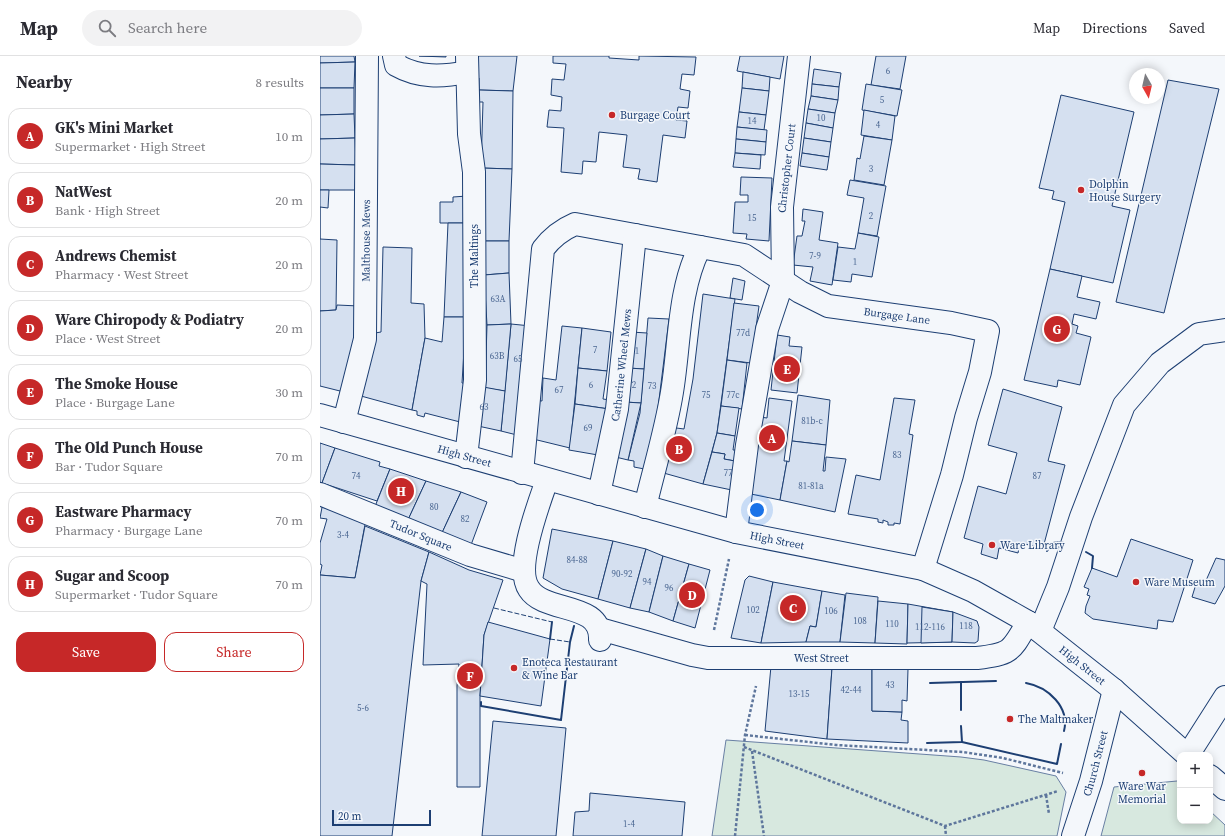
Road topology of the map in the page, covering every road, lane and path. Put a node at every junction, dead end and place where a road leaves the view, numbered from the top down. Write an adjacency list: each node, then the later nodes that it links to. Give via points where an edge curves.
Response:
1 (367, 56): 10 (street, Malthouse Mews, via 365,339)
2 (394, 56): 4 (street, via 396,64 408,72 422,75 450,75)
3 (799, 56): 7 (street, Christopher Court, via 782,207)
4 (467, 64): 11 (street, The Maltings, via 469,134 474,172 475,380)
5 (635, 235): 6 (street, Burgage Lane); 12 (street, Burgage Lane, via 575,224 561,230 543,249); 15 (street, Catherine Wheel Mews, via 617,409)
6 (700, 246): 7 (street, Burgage Lane, via 744,255); 16 (street, via 692,263 686,287 672,393)
7 (783, 281): 17 (street, Christopher Court, via 767,329 747,445); 18 (street, Burgage Lane, via 828,306 951,323 988,331 980,372)
8 (1225, 330): 20 (street, West Street, via 1200,334 1188,342 1160,363 1124,405 1081,517 1058,587)
9 (320, 415): 10 (street, High Street)
10 (344, 422): 11 (street, High Street)
11 (466, 457): 12 (street, High Street)
12 (522, 472): 13 (street, High Street)
13 (547, 480): 15 (street, High Street); 19 (street, via 530,535)
14 (320, 494): 19 (street, Tudor Square, via 470,555)
15 (599, 494): 16 (street, High Street)
16 (645, 507): 17 (street, High Street)
17 (736, 532): 18 (street, High Street); 21 (path)
18 (923, 569): 20 (street, High Street, via 973,591)
19 (524, 571): 21 (street, West Street, via 528,589 537,597 593,619 600,635)
20 (1034, 627): 22 (street, West Street, via 1000,656); 23 (street, High Street)
21 (708, 658): 22 (street, West Street)
22 (761, 658): 25 (path)
23 (1114, 690): 28 (street, High Street); 31 (street, Church Street)
24 (1225, 697): 29 (street)
25 (745, 735): 26 (path); 31 (path, via 836,745 963,752 1004,758)
26 (744, 747): 27 (path); 34 (path)
27 (752, 751): 33 (path); 35 (path)
28 (1185, 752)
29 (1190, 752)
30 (1213, 779): 32 (street)
31 (1091, 781): 33 (path); 37 (street, Church Street)
32 (1225, 789)
33 (945, 826): 36 (path)
34 (735, 836)
35 (764, 836)
36 (946, 836)
37 (1073, 836)

